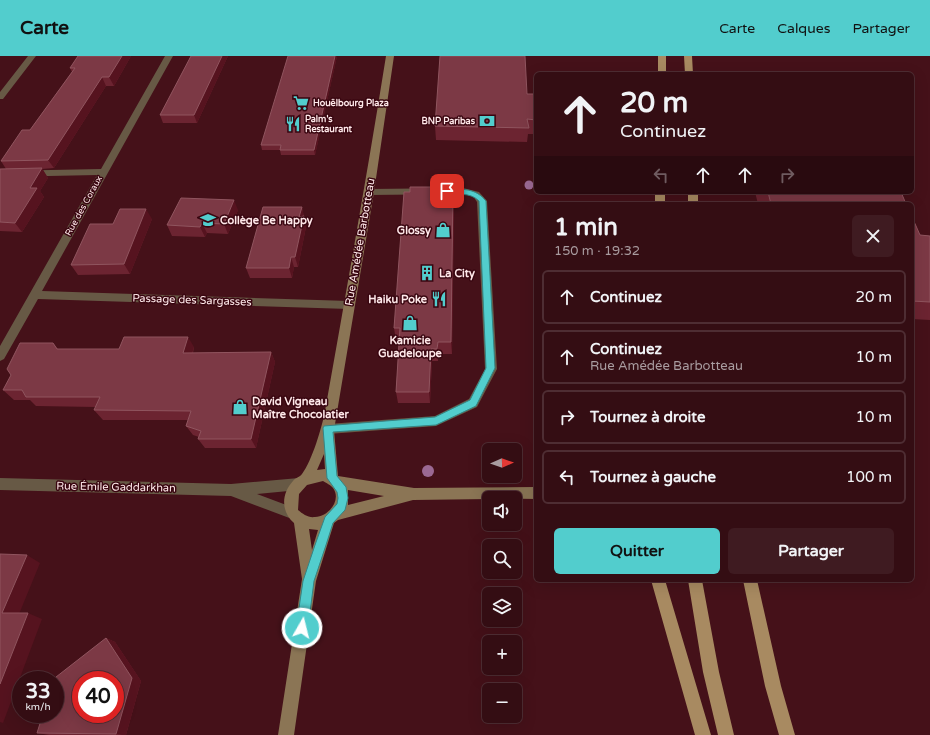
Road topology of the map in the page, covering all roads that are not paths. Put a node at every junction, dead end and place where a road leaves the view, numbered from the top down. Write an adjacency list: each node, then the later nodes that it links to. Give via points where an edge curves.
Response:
1 (32, 56): 8 (street)
2 (169, 56): 9 (street, Rue des Coraux)
3 (390, 56): 11 (street, Rue Amédée Barbotteau)
4 (662, 56): 6 (main road)
5 (688, 56): 7 (main road)
6 (662, 72)
7 (689, 72)
8 (0, 97)
9 (102, 172): 10 (street); 12 (street, Rue des Coraux)
10 (0, 174)
11 (369, 192): 13 (street, Rue Amédée Barbotteau); 15 (street, via 463,191 476,194 482,201 491,368 473,403 436,421)
12 (34, 295): 13 (street, Passage des Sargasses); 14 (street, Rue des Coraux)
13 (348, 305): 15 (street, Rue Amédée Barbotteau)
14 (0, 356)
15 (328, 428): 16 (street, Rue Amédée Barbotteau); 17 (street, Rue Amédée Barbotteau)
16 (303, 481): 17 (street, via 324,475); 19 (street, Rue Émile Gaddarkhan); 22 (street, via 290,498)
17 (335, 481): 21 (street); 23 (street, via 342,490 343,498 341,506)
18 (0, 484): 19 (street, Rue Émile Gaddarkhan)
19 (231, 490): 22 (street, Rue Émile Gaddarkhan)
20 (534, 493): 21 (street)
21 (414, 494): 23 (street)
22 (297, 517): 23 (street, via 312,524); 24 (street)
23 (332, 517): 24 (street)
24 (309, 581): 28 (street)
25 (659, 582): 29 (main road)
26 (694, 582): 30 (main road)
27 (750, 582): 31 (main road, via 773,686)
28 (286, 735)
29 (703, 735)
30 (726, 735)
31 (787, 735)

